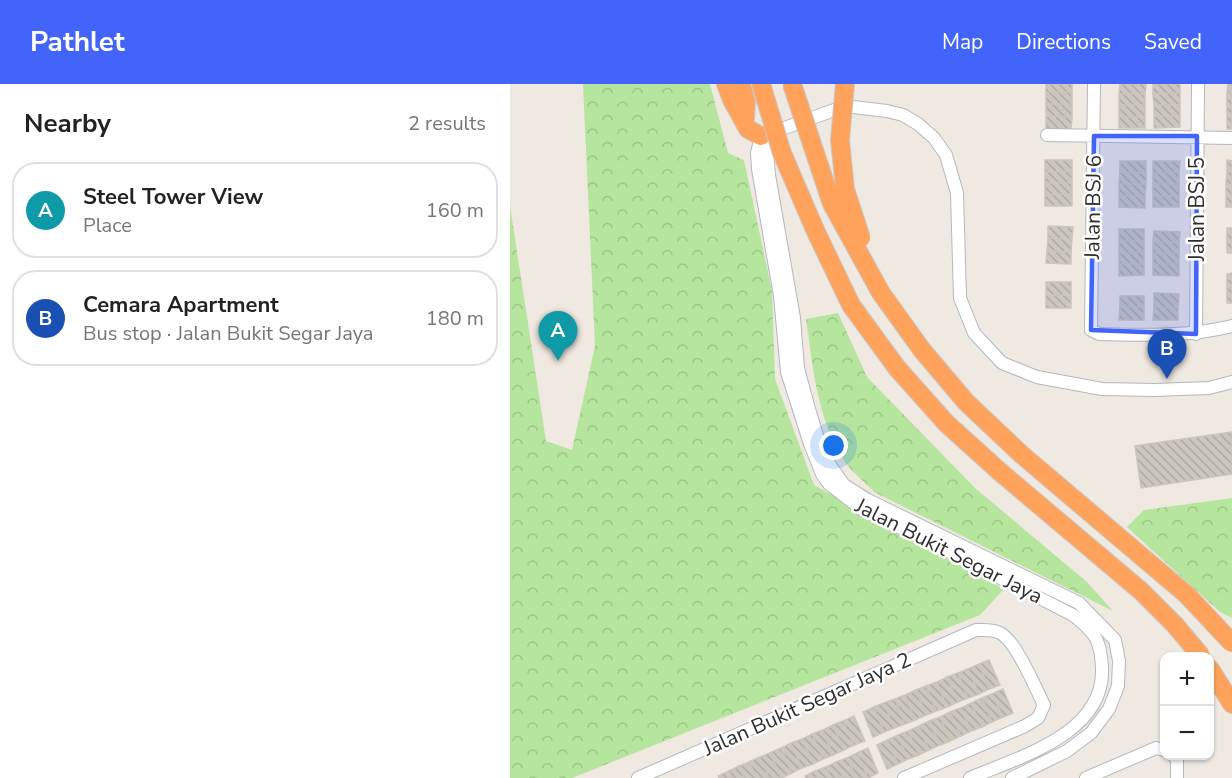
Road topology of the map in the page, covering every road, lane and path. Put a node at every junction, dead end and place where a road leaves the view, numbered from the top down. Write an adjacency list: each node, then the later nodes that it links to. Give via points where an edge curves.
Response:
1 (761, 84): 17 (highway, bridge, via 782,153 816,232 851,304 897,368 946,423 1141,591)
2 (792, 84): 12 (highway, bridge, via 832,204)
3 (845, 84): 12 (highway, bridge, via 840,140 845,189)
4 (1094, 84): 9 (street, Jalan BSJ 6)
5 (1198, 84): 10 (street, Jalan BSJ 5)
6 (733, 89): 8 (highway, via 748,129)
7 (1047, 135): 9 (street)
8 (761, 136): 15 (street, via 845,106 903,116 934,138 946,155 957,193 960,298 974,333 1002,363 1037,377 1102,389 1209,388); 24 (street, Jalan Bukit Segar Jaya, via 758,169 780,296 787,372 822,474 829,484 864,510 1073,615 1090,628 1101,647 1102,677 1096,702 1079,724 1058,739); 25 (street, Jalan Bukit Segar Jaya, via 767,152 794,318 798,368 822,452 832,468 844,485 868,500 1079,603 1114,640 1119,661 1118,686 1109,709 1092,733 1067,751)
9 (1094, 136): 10 (street); 14 (street, Jalan BSJ 6, via 1091,330 1099,334)
10 (1197, 136): 11 (street); 14 (street, Jalan BSJ 5)
11 (1232, 138)
12 (881, 293): 16 (highway, bridge, via 921,350 966,402 1187,595)
13 (1232, 326): 14 (street)
14 (1196, 334)
15 (1232, 382)
16 (1232, 643)
17 (1197, 652)
18 (1214, 677): 19 (highway)
19 (1232, 704)
20 (1160, 749): 26 (street)
21 (1175, 760): 27 (street)
22 (638, 778): 23 (street, Jalan Bukit Segar Jaya 2, via 976,630 997,631 1007,637 1044,705 1038,718)
23 (904, 778)
24 (970, 778)
25 (1012, 778)
26 (1086, 778)
27 (1177, 778)

